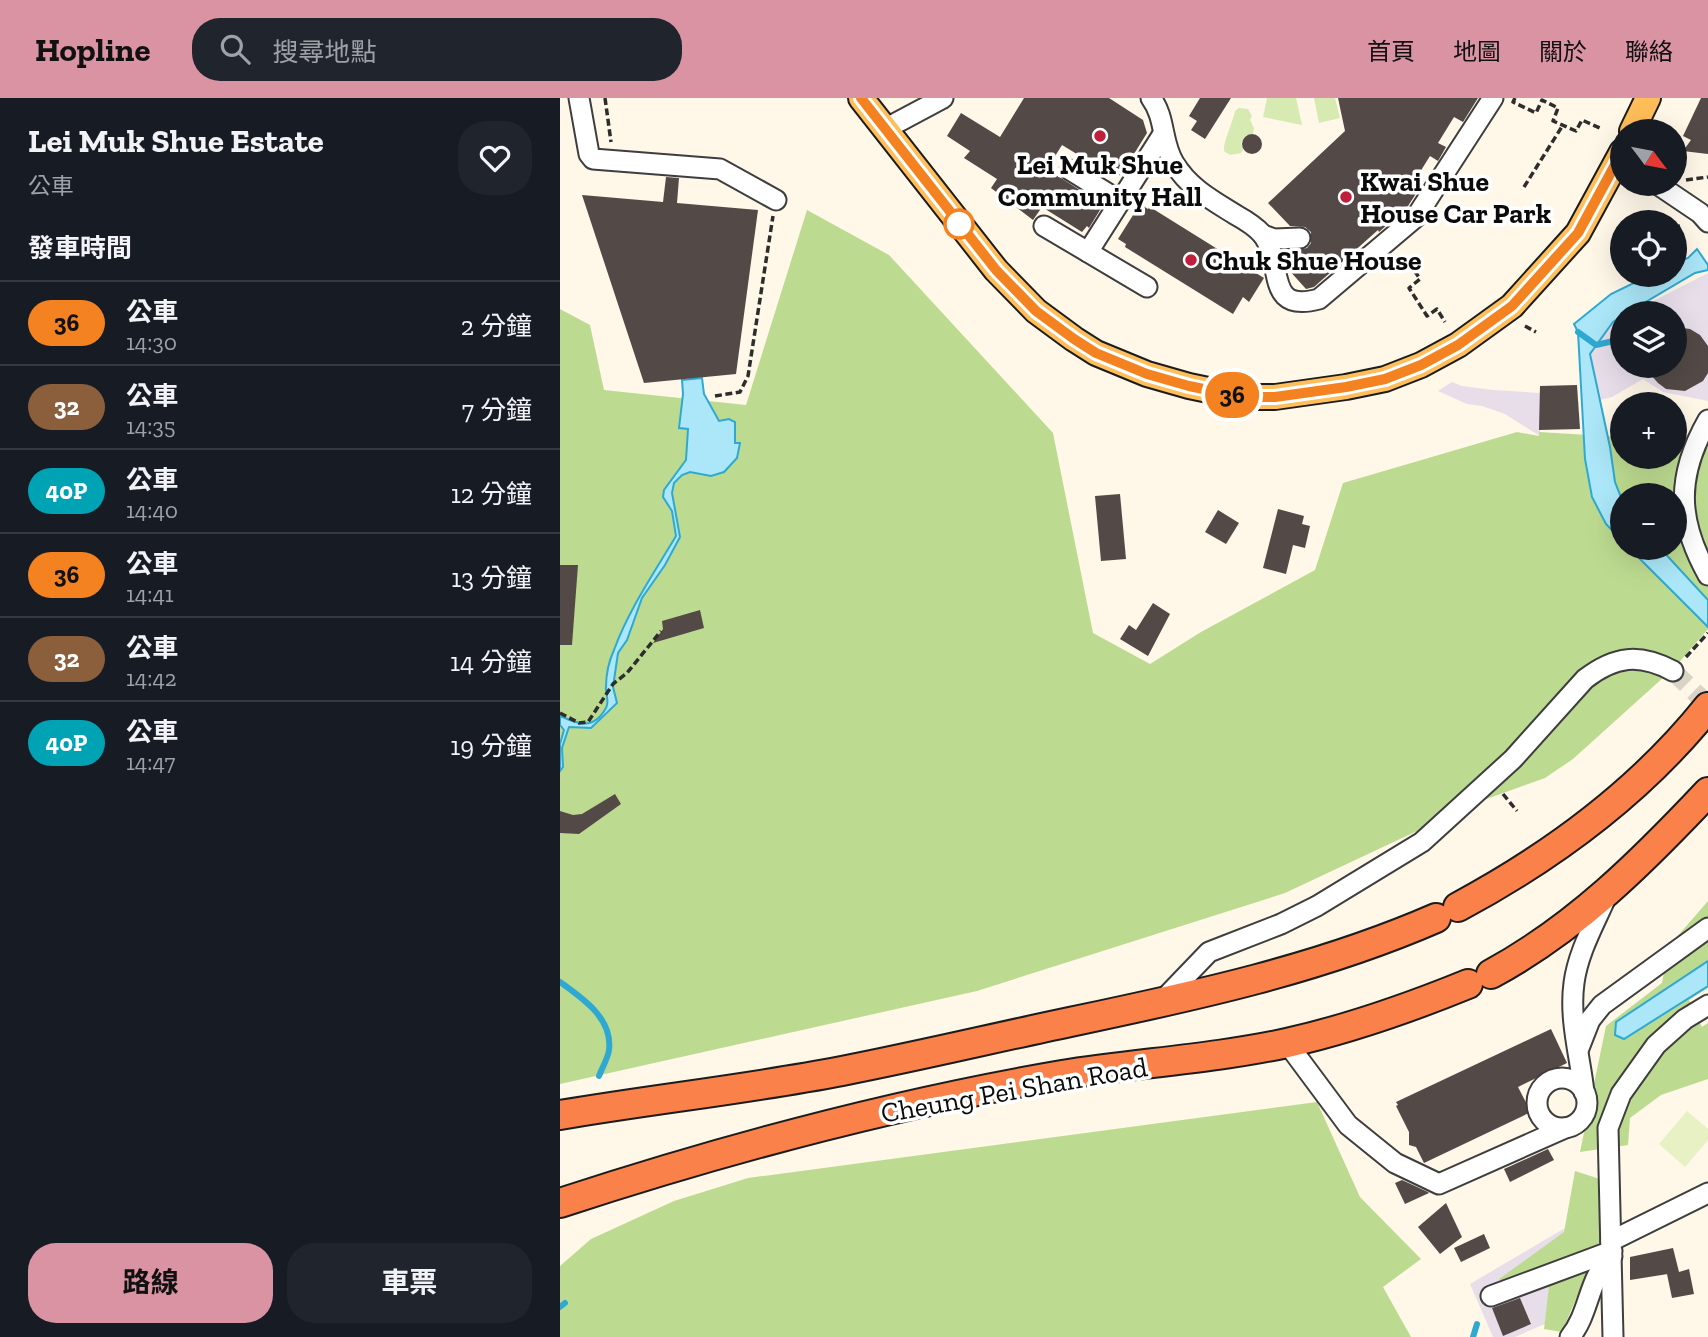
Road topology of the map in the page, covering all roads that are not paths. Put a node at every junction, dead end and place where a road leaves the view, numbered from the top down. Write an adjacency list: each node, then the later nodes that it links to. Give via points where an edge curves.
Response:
1 (579, 98): 13 (street, via 593,159 720,169)
2 (861, 98): 8 (main road)
3 (943, 98): 8 (street)
4 (1151, 98): 9 (street, via 1162,118)
5 (1493, 98): 17 (street, via 1416,217 1319,299 1293,303 1285,296)
6 (1648, 98): 7 (main road)
7 (1638, 119)
8 (885, 129): 11 (main road, via 996,270 1055,326 1119,364 1242,397 1306,393 1385,379 1458,345 1512,306 1578,233)
9 (1163, 134): 14 (street); 17 (street, via 1173,162 1192,187)
10 (1070, 170): 14 (street)
11 (1610, 179)
12 (1674, 196): 15 (street)
13 (776, 200)
14 (1120, 201): 19 (street)
15 (1708, 222)
16 (1044, 226): 19 (street)
17 (1263, 235): 18 (street)
18 (1300, 238)
19 (1088, 252): 20 (street)
20 (1147, 287)
21 (1708, 420): 22 (street, via 1696,441 1684,506 1694,550)
22 (1708, 575)
23 (1673, 671): 28 (street, via 1656,662 1633,659 1598,670 1513,759 1422,842 1317,906 1209,952)
24 (1702, 714): 28 (highway, Cheung Pei Shan Road, via 1646,776 1564,842 1523,871 1447,912 1323,959)
25 (1708, 792): 26 (highway, Cheung Pei Shan Road)
26 (1609, 891): 30 (highway, Cheung Pei Shan Road, via 1548,940 1480,979 1400,1010); 31 (street, via 1574,981)
27 (1708, 928): 31 (street, via 1602,1005 1590,1020)
28 (1161, 1002): 34 (highway, Cheung Pei Shan Road, via 843,1070)
29 (1706, 1008): 33 (street, via 1656,1045)
30 (1287, 1043): 35 (street, via 1348,1125 1395,1163 1439,1184); 37 (highway, Cheung Pei Shan Road, via 998,1087 827,1125)
31 (1579, 1048): 32 (street)
32 (1586, 1100): 33 (street); 35 (street, via 1579,1121); 35 (street, via 1573,1081 1557,1079 1539,1095 1543,1119)
33 (1613, 1113): 38 (street, via 1608,1128)
34 (560, 1115)
35 (1565, 1128)
36 (1708, 1193): 38 (street)
37 (560, 1203)
38 (1612, 1249): 39 (street); 40 (street); 41 (street)
39 (1491, 1296)
40 (1570, 1337)
41 (1613, 1337)

